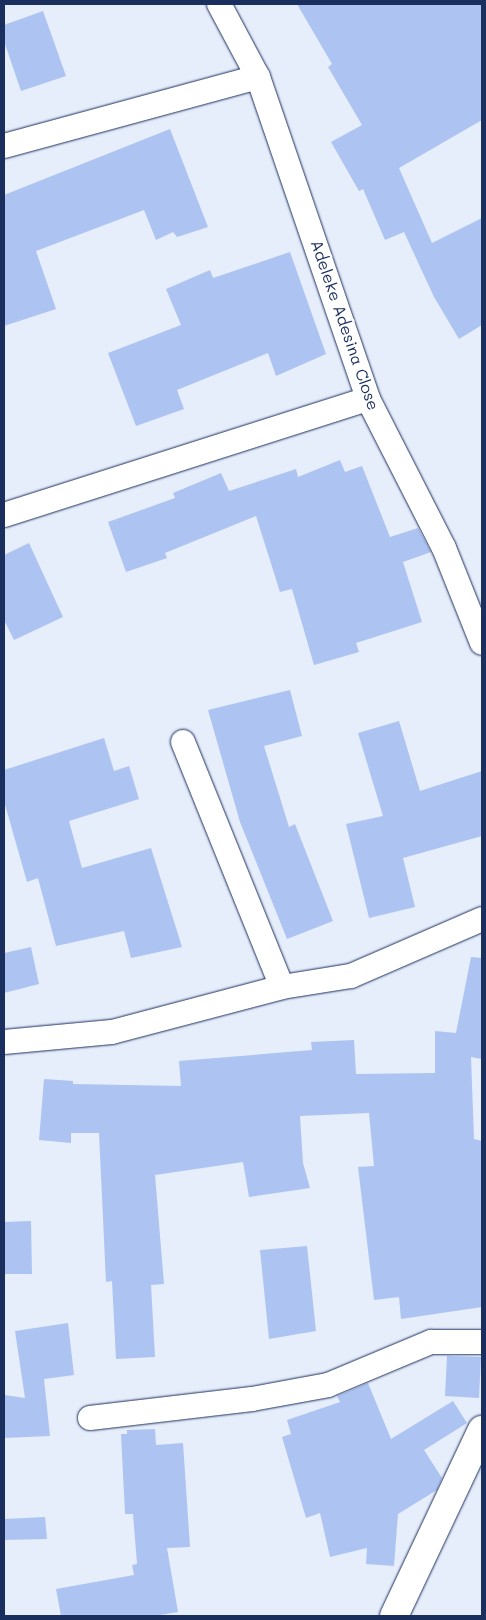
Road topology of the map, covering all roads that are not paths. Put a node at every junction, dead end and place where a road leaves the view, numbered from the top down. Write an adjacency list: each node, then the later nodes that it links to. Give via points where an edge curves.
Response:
1 (219, 4): 2 (street, Adeleke Adesina Close)
2 (258, 77): 3 (street); 4 (street, Adeleke Adesina Close)
3 (4, 146)
4 (368, 399): 5 (street); 6 (street, Adeleke Adesina Close, via 444,548)
5 (4, 515)
6 (482, 643)
7 (183, 742): 9 (street)
8 (482, 919): 9 (street, via 351,976)
9 (282, 987): 10 (street, via 112,1032)
10 (4, 1042)
11 (482, 1342): 12 (street, via 431,1342 328,1385 252,1399)
12 (90, 1418)
13 (482, 1430): 14 (street)
14 (394, 1616)

